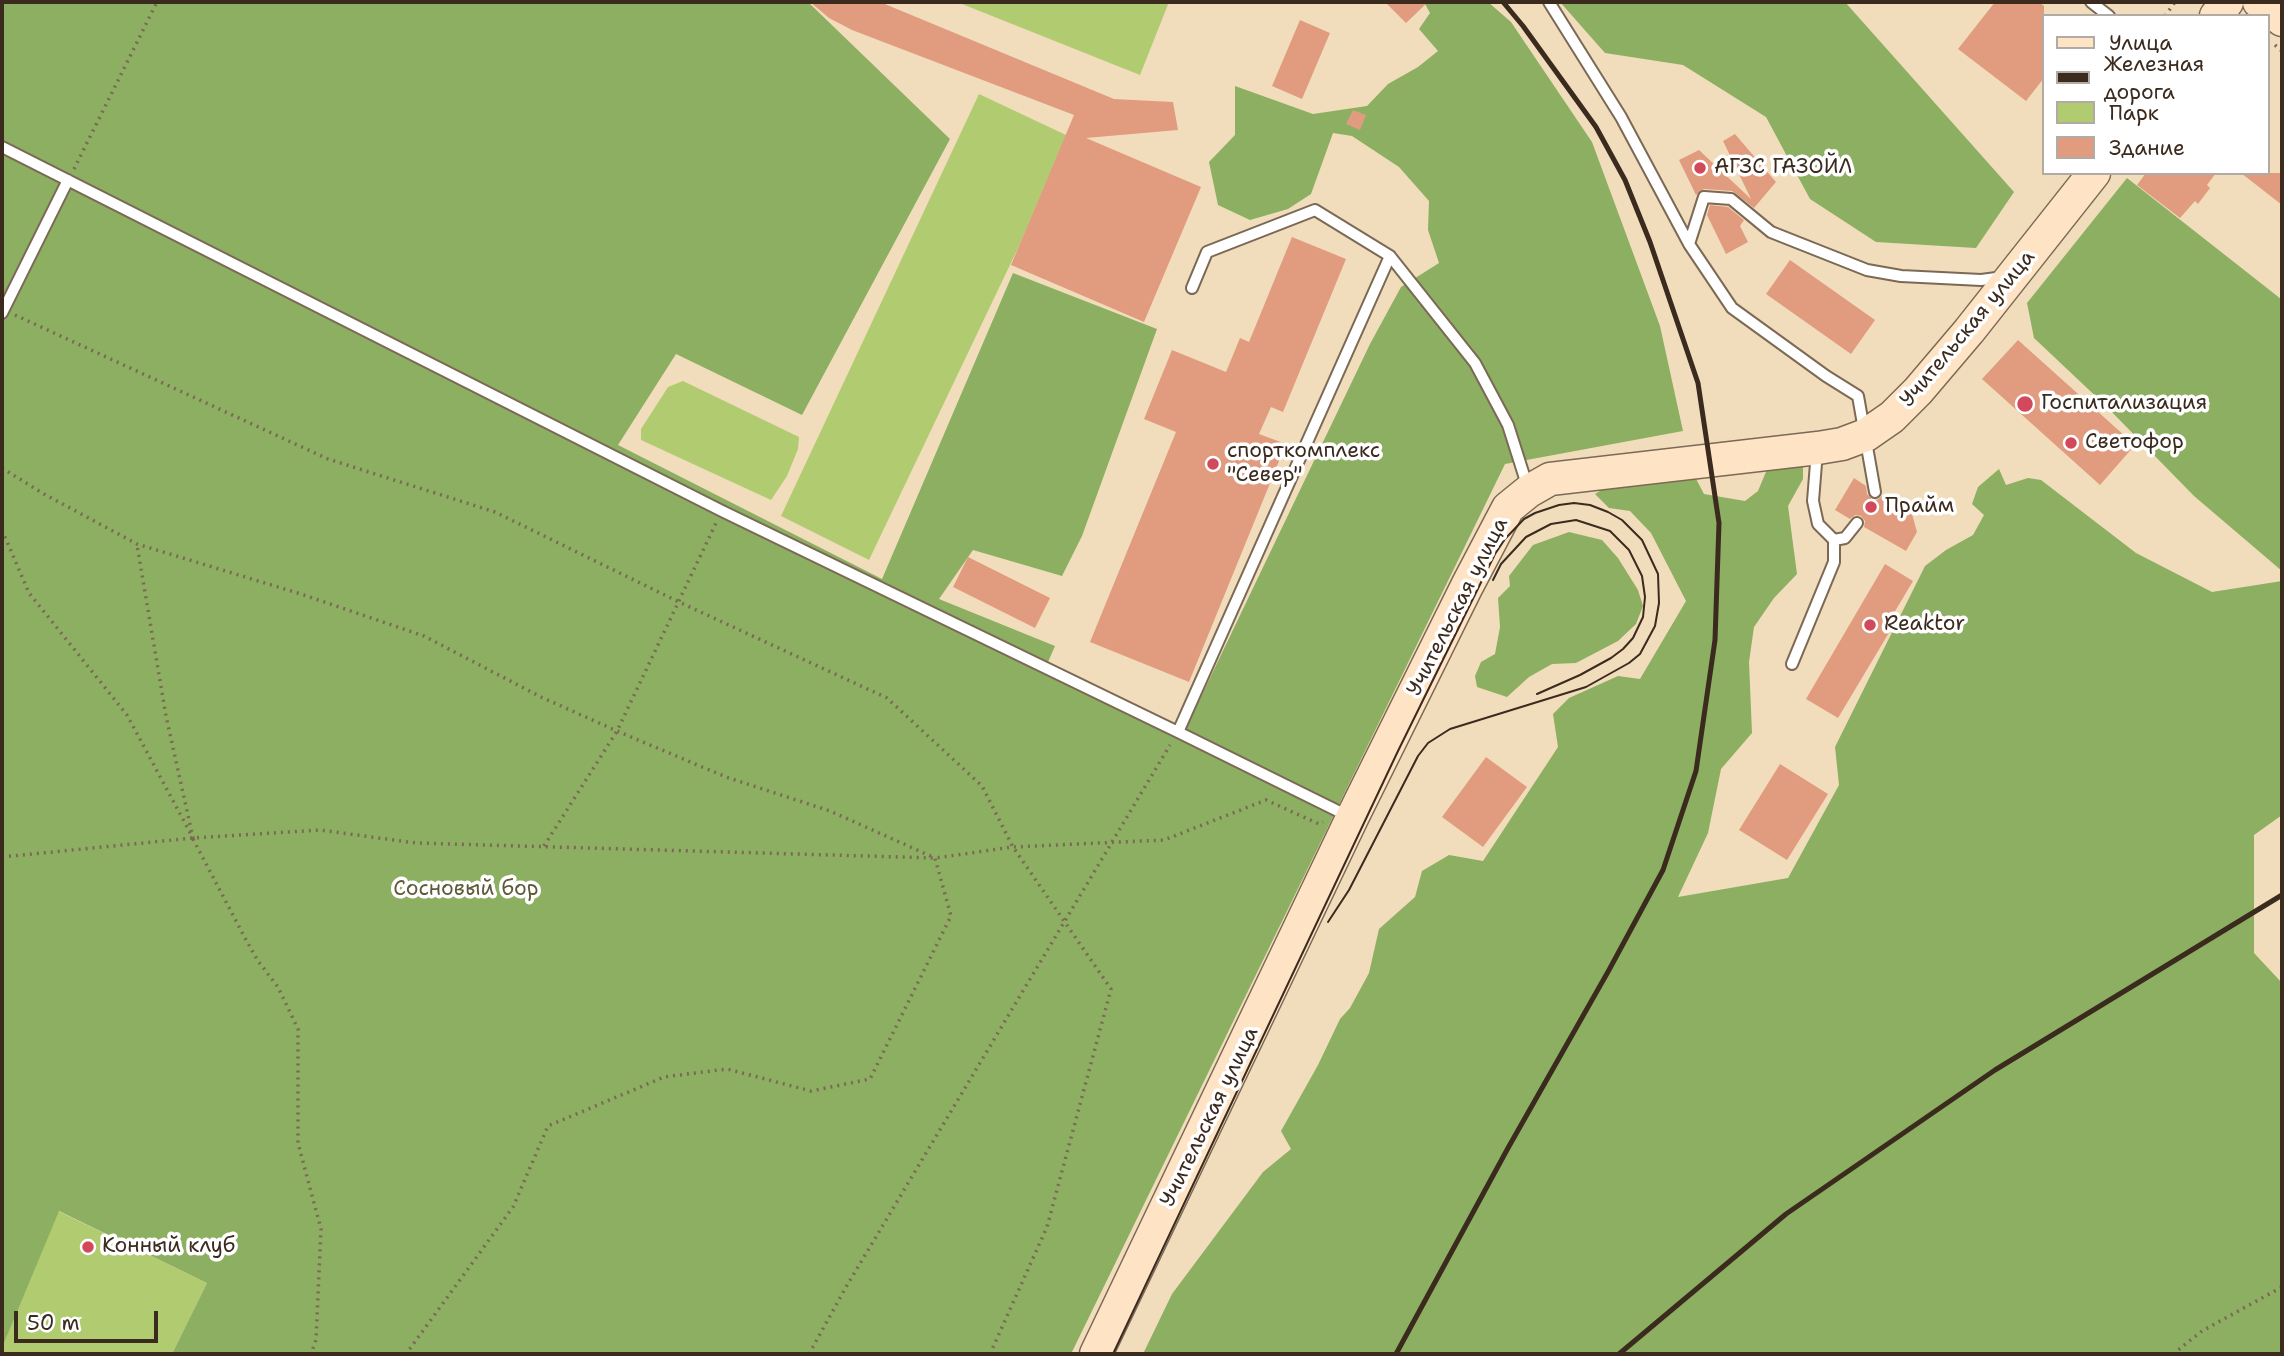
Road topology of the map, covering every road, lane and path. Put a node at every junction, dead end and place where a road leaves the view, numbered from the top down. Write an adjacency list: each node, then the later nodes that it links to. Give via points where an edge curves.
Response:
1 (158, 2): 9 (path)
2 (1549, 2): 10 (lane, via 1621,117)
3 (2091, 2): 5 (lane)
4 (2259, 2): 6 (main road)
5 (2106, 14)
6 (2282, 20)
7 (2, 147): 9 (lane)
8 (2092, 175): 12 (main road, Учительская улица)
9 (68, 180): 14 (lane); 20 (lane)
10 (1689, 244): 12 (lane, via 1704,197 1731,199 1771,232 1867,270 1981,280); 15 (lane, via 1732,308 1858,396)
11 (1390, 256): 13 (lane, via 1315,210 1206,251); 18 (lane, via 1475,363 1508,425); 28 (lane)
12 (2014, 275): 15 (main road, Учительская улица, via 1918,391)
13 (1192, 288)
14 (3, 311): 25 (path, via 328,459 495,512)
15 (1866, 435): 16 (main road, Учительская улица); 19 (lane)
16 (1818, 449): 18 (main road, Учительская улица, via 1574,475 1550,479); 23 (lane, via 1813,501 1818,524)
17 (2, 468): 24 (path)
18 (1529, 491): 29 (main road, Учительская улица, via 1508,508)
19 (1875, 492)
20 (722, 512): 25 (path); 28 (lane)
21 (1857, 523): 23 (lane, via 1845,538)
22 (2, 530): 30 (path, via 29,593 127,715)
23 (1834, 540): 26 (lane, via 1834,562)
24 (137, 544): 27 (path, via 424,636); 30 (path, via 166,716)
25 (679, 601): 27 (path); 33 (path, via 887,698 982,786)
26 (1792, 664)
27 (617, 731): 32 (path); 35 (path, via 726,777 830,811)
28 (1178, 732): 29 (lane); 31 (path)
29 (1346, 815): 31 (path, via 1319,824 1266,800 1164,840); 42 (main road, Учительская улица)
30 (193, 838): 32 (path, via 320,830 416,843); 34 (path); 38 (path, via 298,1029 298,1143 321,1229 316,1340)
31 (1112, 843): 33 (path); 36 (path)
32 (544, 847): 35 (path)
33 (1013, 847): 35 (path); 36 (path)
34 (2, 857)
35 (935, 858): 39 (path, via 951,916 870,1079 811,1091 727,1069 664,1077 548,1126 513,1207)
36 (1064, 923): 40 (path); 41 (path, via 1111,989 1047,1227)
37 (2282, 1287): 43 (path, via 2202,1331)
38 (311, 1354)
39 (407, 1354)
40 (809, 1354)
41 (990, 1354)
42 (1096, 1354)
43 (2173, 1354)

